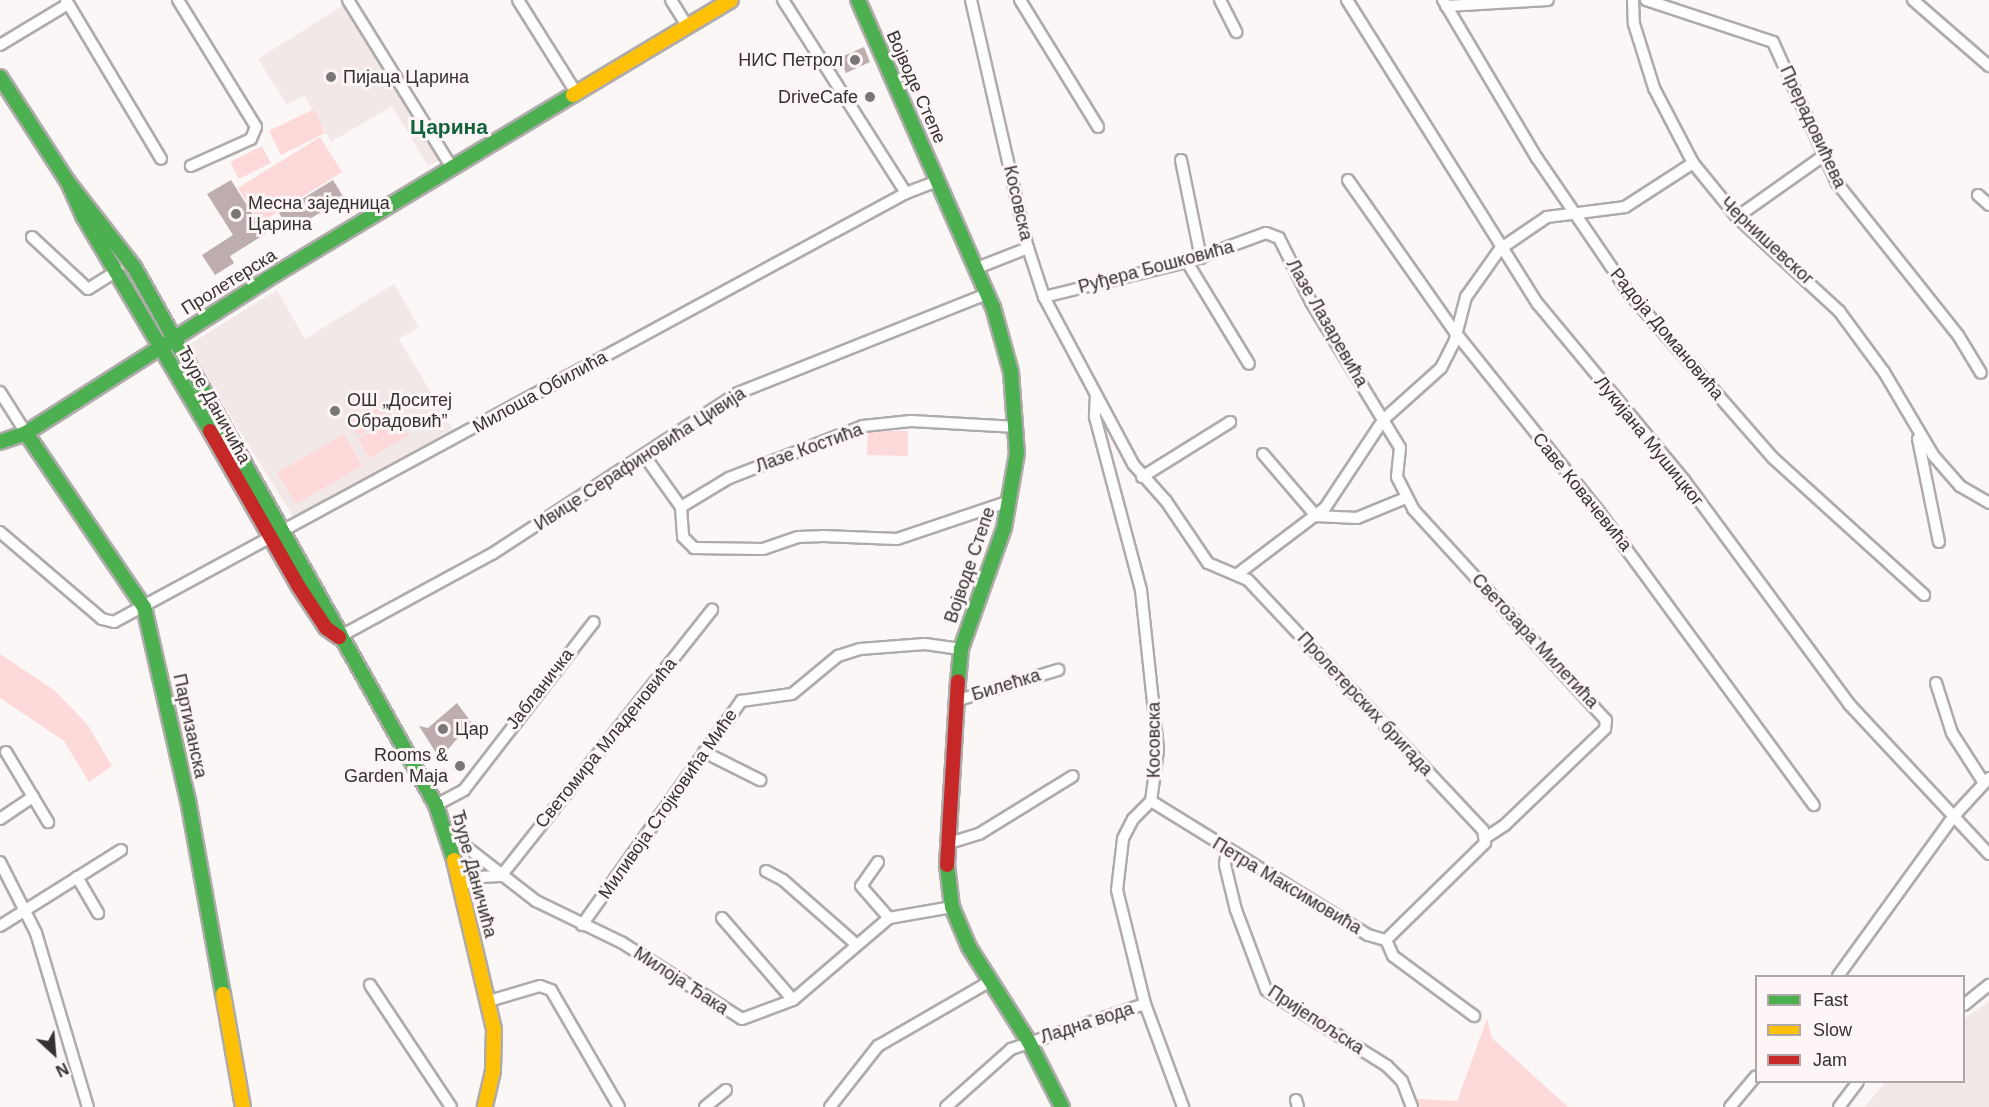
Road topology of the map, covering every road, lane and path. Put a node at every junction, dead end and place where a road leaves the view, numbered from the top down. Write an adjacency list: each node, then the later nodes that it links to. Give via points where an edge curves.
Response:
1 (178, 0): 29 (street, via 256,127 251,139)
2 (348, 0): 30 (street)
3 (518, 0): 23 (street)
4 (671, 0): 18 (street)
5 (731, 0): 18 (street, Пролетерска)
6 (783, 0): 34 (street)
7 (858, 0): 32 (street, Војводе Степе)
8 (971, 0): 41 (street, Косовска)
9 (1020, 0): 24 (street)
10 (1220, 0): 19 (street)
11 (1347, 0): 42 (street, Лукијана Мушицког)
12 (1548, 0): 17 (street)
13 (1633, 0): 28 (street, Чернишевског, via 1634,24 1654,88)
14 (1646, 0): 25 (street, Прерадовићева, via 1773,42)
15 (1913, 0): 21 (street)
16 (67, 2): 20 (street); 26 (street)
17 (1445, 3): 37 (street, Радоја Домановића)
18 (688, 27): 23 (street, Пролетерска)
19 (1236, 32)
20 (0, 45)
21 (1989, 66)
22 (0, 77): 33 (street, Ђуре Даничића)
23 (577, 94): 30 (street, Пролетерска)
24 (1098, 127)
25 (1823, 156): 38 (street); 53 (street, Прерадовићева, via 1849,201 1958,335)
26 (161, 159)
27 (1181, 160): 43 (street)
28 (1693, 163): 37 (street, via 1625,207); 38 (street, Чернишевског)
29 (191, 166)
30 (452, 168): 50 (street, Пролетерска)
31 (1348, 180): 49 (street, Саве Ковачевића)
32 (938, 181): 34 (street, Милоша Обилића); 45 (street, Војводе Степе)
33 (68, 182): 46 (street, Ђуре Даничића, via 83,216); 50 (street, Ђуре Даничића, via 126,255)
34 (906, 193): 71 (street, Милоша Обилића)
35 (1978, 195): 36 (street)
36 (1989, 205)
37 (1574, 212): 42 (street, via 1537,220); 74 (street, Радоја Домановића, via 1629,293 1773,458)
38 (1737, 217): 60 (street, Чернишевског, via 1839,311 1884,372)
39 (1266, 232): 43 (street, Руђера Бошковића); 56 (street, Лазе Лазаревића, via 1279,238 1311,302)
40 (32, 237): 46 (street, via 88,289)
41 (1028, 248): 45 (street); 48 (street, Косовска)
42 (1500, 249): 49 (street, via 1476,278); 92 (street, Лукијана Мушицког, via 1560,332 1684,480 1821,669)
43 (1201, 258): 44 (street, Руђера Бошковића)
44 (1187, 262): 48 (street, Руђера Бошковића); 52 (street)
45 (976, 268): 47 (street, Војводе Степе)
46 (118, 270): 51 (street, Ђуре Даничића)
47 (987, 294): 58 (street, Војводе Степе, via 1008,357); 63 (street, Ивице Серафиновића Цивија, via 738,393)
48 (1044, 297): 55 (street, Косовска)
49 (1455, 332): 56 (street, via 1441,368); 91 (street, Саве Ковачевића, via 1597,509)
50 (173, 339): 51 (street, Пролетерска); 71 (street, Ђуре Даничића)
51 (160, 347): 59 (street, Пролетерска); 71 (street, Ђуре Даничића)
52 (1249, 364)
53 (1981, 373)
54 (0, 392): 59 (street, Партизанска)
55 (1096, 395): 64 (street, Косовска); 89 (street, Косовска, via 1095,417 1127,531 1151,650 1158,750)
56 (1384, 419): 65 (street, Светозара Милетића, via 1402,453 1397,477); 69 (street, via 1335,497)
57 (1230, 422): 64 (street)
58 (1017, 427): 66 (street, Војводе Степе); 68 (street, Лазе Костића, via 912,422 863,426 729,478)
59 (27, 433): 61 (street, Пролетерска); 75 (street, Партизанска)
60 (1918, 435): 67 (street, Чернишевског, via 1960,486); 72 (street, Чернишевског)
61 (0, 442)
62 (1263, 453): 69 (street)
63 (646, 458): 68 (street); 78 (street, Ивице Серафиновића Цивија, via 492,554)
64 (1142, 477): 73 (street, via 1166,501 1208,564)
65 (1406, 498): 69 (street, via 1357,518); 96 (street, Светозара Милетића, via 1606,720 1605,729 1588,746)
66 (1011, 501): 68 (street, via 897,539 823,536 763,549 694,548 683,537); 79 (street, Војводе Степе)
67 (1989, 503)
68 (681, 507)
69 (1316, 516): 73 (street)
70 (0, 532): 75 (street, Милоша Обилића, via 108,623)
71 (278, 536): 75 (street, Милоша Обилића); 78 (street, Ђуре Даничића, via 326,628)
72 (1939, 542)
73 (1239, 573): 96 (street, Пролетерских бригада, via 1482,827)
74 (1924, 595)
75 (144, 608): 130 (street, Партизанска, via 188,800)
76 (712, 610): 104 (street, Светомира Младеновића)
77 (594, 622): 90 (street, Јабланичка, via 464,790)
78 (339, 637): 90 (street, Ђуре Даничића)
79 (961, 649): 82 (street, Војводе Степе); 84 (street, Миливоја Стојковића Миће, via 897,645 848,652 792,694 741,701)
80 (1058, 670): 82 (street, Билећка)
81 (1936, 683): 87 (street, via 1952,733)
82 (955, 701): 97 (street, Војводе Степе)
83 (6, 752): 88 (street)
84 (704, 752): 86 (street); 112 (street, Миливоја Стојковића Миће)
85 (1073, 776): 97 (street, via 979,834)
86 (760, 780)
87 (1987, 780): 92 (street)
88 (33, 797): 93 (street); 94 (street)
89 (1151, 801): 98 (street, Петра Максимовића); 122 (street, Косовска, via 1126,830 1117,872 1120,912)
90 (436, 805): 95 (street, Ђуре Даничића)
91 (1814, 805)
92 (1953, 817): 100 (street, Лукијана Мушицког); 116 (street)
93 (0, 819)
94 (48, 822)
95 (446, 832): 104 (street, Милоја Ђака); 106 (street, Ђуре Даничића)
96 (1485, 838): 114 (street)
97 (946, 844): 107 (street, Војводе Степе)
98 (1227, 849): 114 (street, Петра Максимовића, via 1368,935); 139 (street, Пријепољска, via 1225,865 1236,910 1266,990 1387,1066 1402,1081)
99 (121, 850): 105 (street)
100 (1989, 854)
101 (0, 862): 108 (street)
102 (878, 862): 111 (street, via 861,886)
103 (766, 871): 115 (street, via 783,880)
104 (501, 876): 106 (street, via 479,877); 112 (street, Милоја Ђака)
105 (77, 877): 108 (street); 109 (street)
106 (461, 886): 121 (street, Ђуре Даничића)
107 (952, 907): 111 (street); 117 (street, Војводе Степе)
108 (27, 909): 113 (street); 129 (street)
109 (98, 913)
110 (722, 918): 120 (street)
111 (889, 918): 115 (street, Милоја Ђака)
112 (582, 925): 120 (street, Милоја Ђака, via 639,953 732,1016 758,1016)
113 (0, 926)
114 (1386, 939): 124 (street, via 1394,956)
115 (857, 945): 120 (street, Милоја Ђака)
116 (1839, 975)
117 (989, 982): 125 (street, Војводе Степе); 135 (street, via 878,1046)
118 (370, 985): 131 (street)
119 (1989, 986): 123 (street)
120 (794, 1000)
121 (489, 1001): 132 (street, Ђуре Даничића, via 494,1055); 133 (street, via 540,986 551,990)
122 (1145, 1004): 125 (street, Ладна вода); 138 (street, Косовска)
123 (1965, 1004)
124 (1474, 1016)
125 (1029, 1042): 136 (street, Ладна вода, via 994,1061); 137 (street, Војводе Степе)
126 (1755, 1077): 140 (street)
127 (1857, 1083): 141 (street)
128 (726, 1090): 134 (street)
129 (88, 1107)
130 (243, 1107)
131 (451, 1107)
132 (485, 1107)
133 (619, 1107)
134 (705, 1107)
135 (830, 1107)
136 (946, 1107)
137 (1062, 1107)
138 (1183, 1107)
139 (1412, 1107)
140 (1730, 1107)
141 (1839, 1107)

